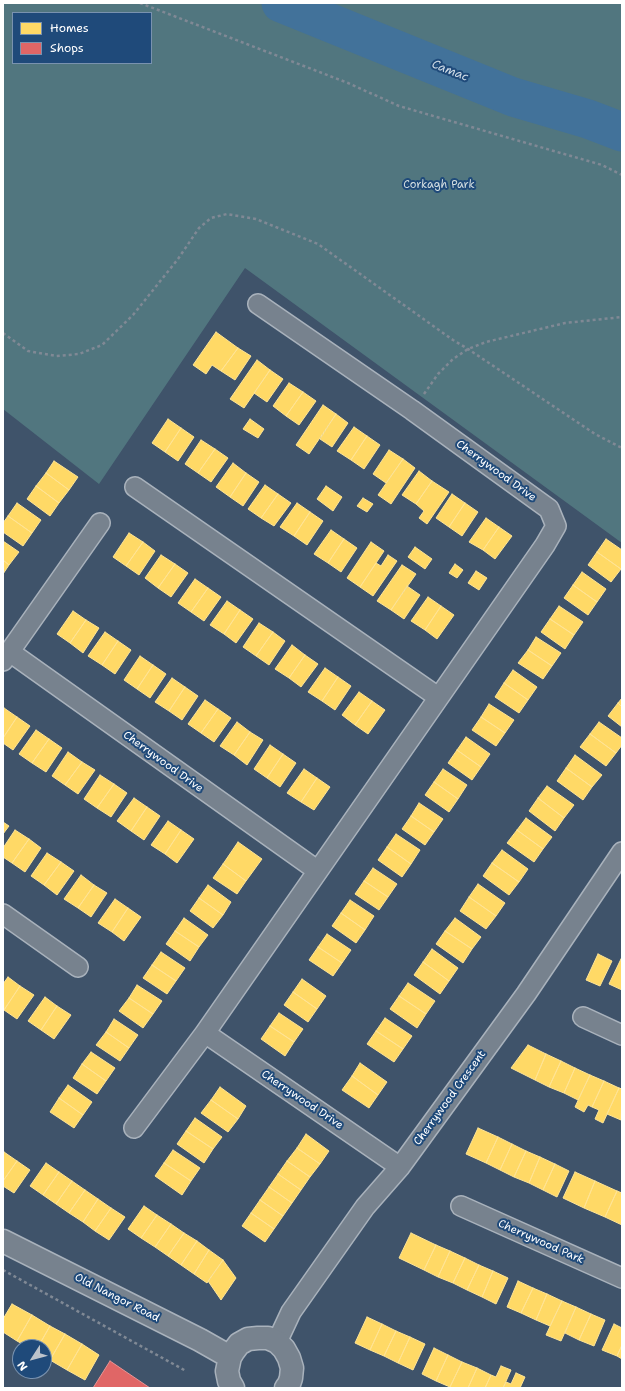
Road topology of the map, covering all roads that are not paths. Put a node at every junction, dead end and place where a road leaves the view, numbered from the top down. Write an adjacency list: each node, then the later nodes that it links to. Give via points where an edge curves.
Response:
1 (258, 304): 5 (street, Cherrywood Drive, via 412,410 549,509 556,526 552,533)
2 (135, 487): 5 (street)
3 (100, 523): 4 (street, Cherrywood Drive)
4 (6, 656): 7 (street, Cherrywood Drive)
5 (438, 697): 7 (street, Cherrywood Drive)
6 (622, 852): 14 (street, Cherrywood Crescent, via 526,994)
7 (318, 871): 11 (street, Cherrywood Drive)
8 (3, 914): 9 (street)
9 (78, 967)
10 (583, 1017): 12 (street)
11 (205, 1033): 13 (street, Cherrywood Drive); 14 (street, Cherrywood Drive)
12 (622, 1035)
13 (134, 1128)
14 (400, 1167): 18 (street, Cherrywood Crescent, via 365,1207 295,1306)
15 (461, 1206): 17 (street, Cherrywood Park)
16 (3, 1241): 19 (street, Old Nangor Road)
17 (622, 1278)
18 (277, 1342): 19 (street, via 268,1338 248,1340 239,1344); 20 (street, via 289,1358)
19 (230, 1356): 21 (street, via 227,1371)
20 (292, 1387)
21 (233, 1388)

